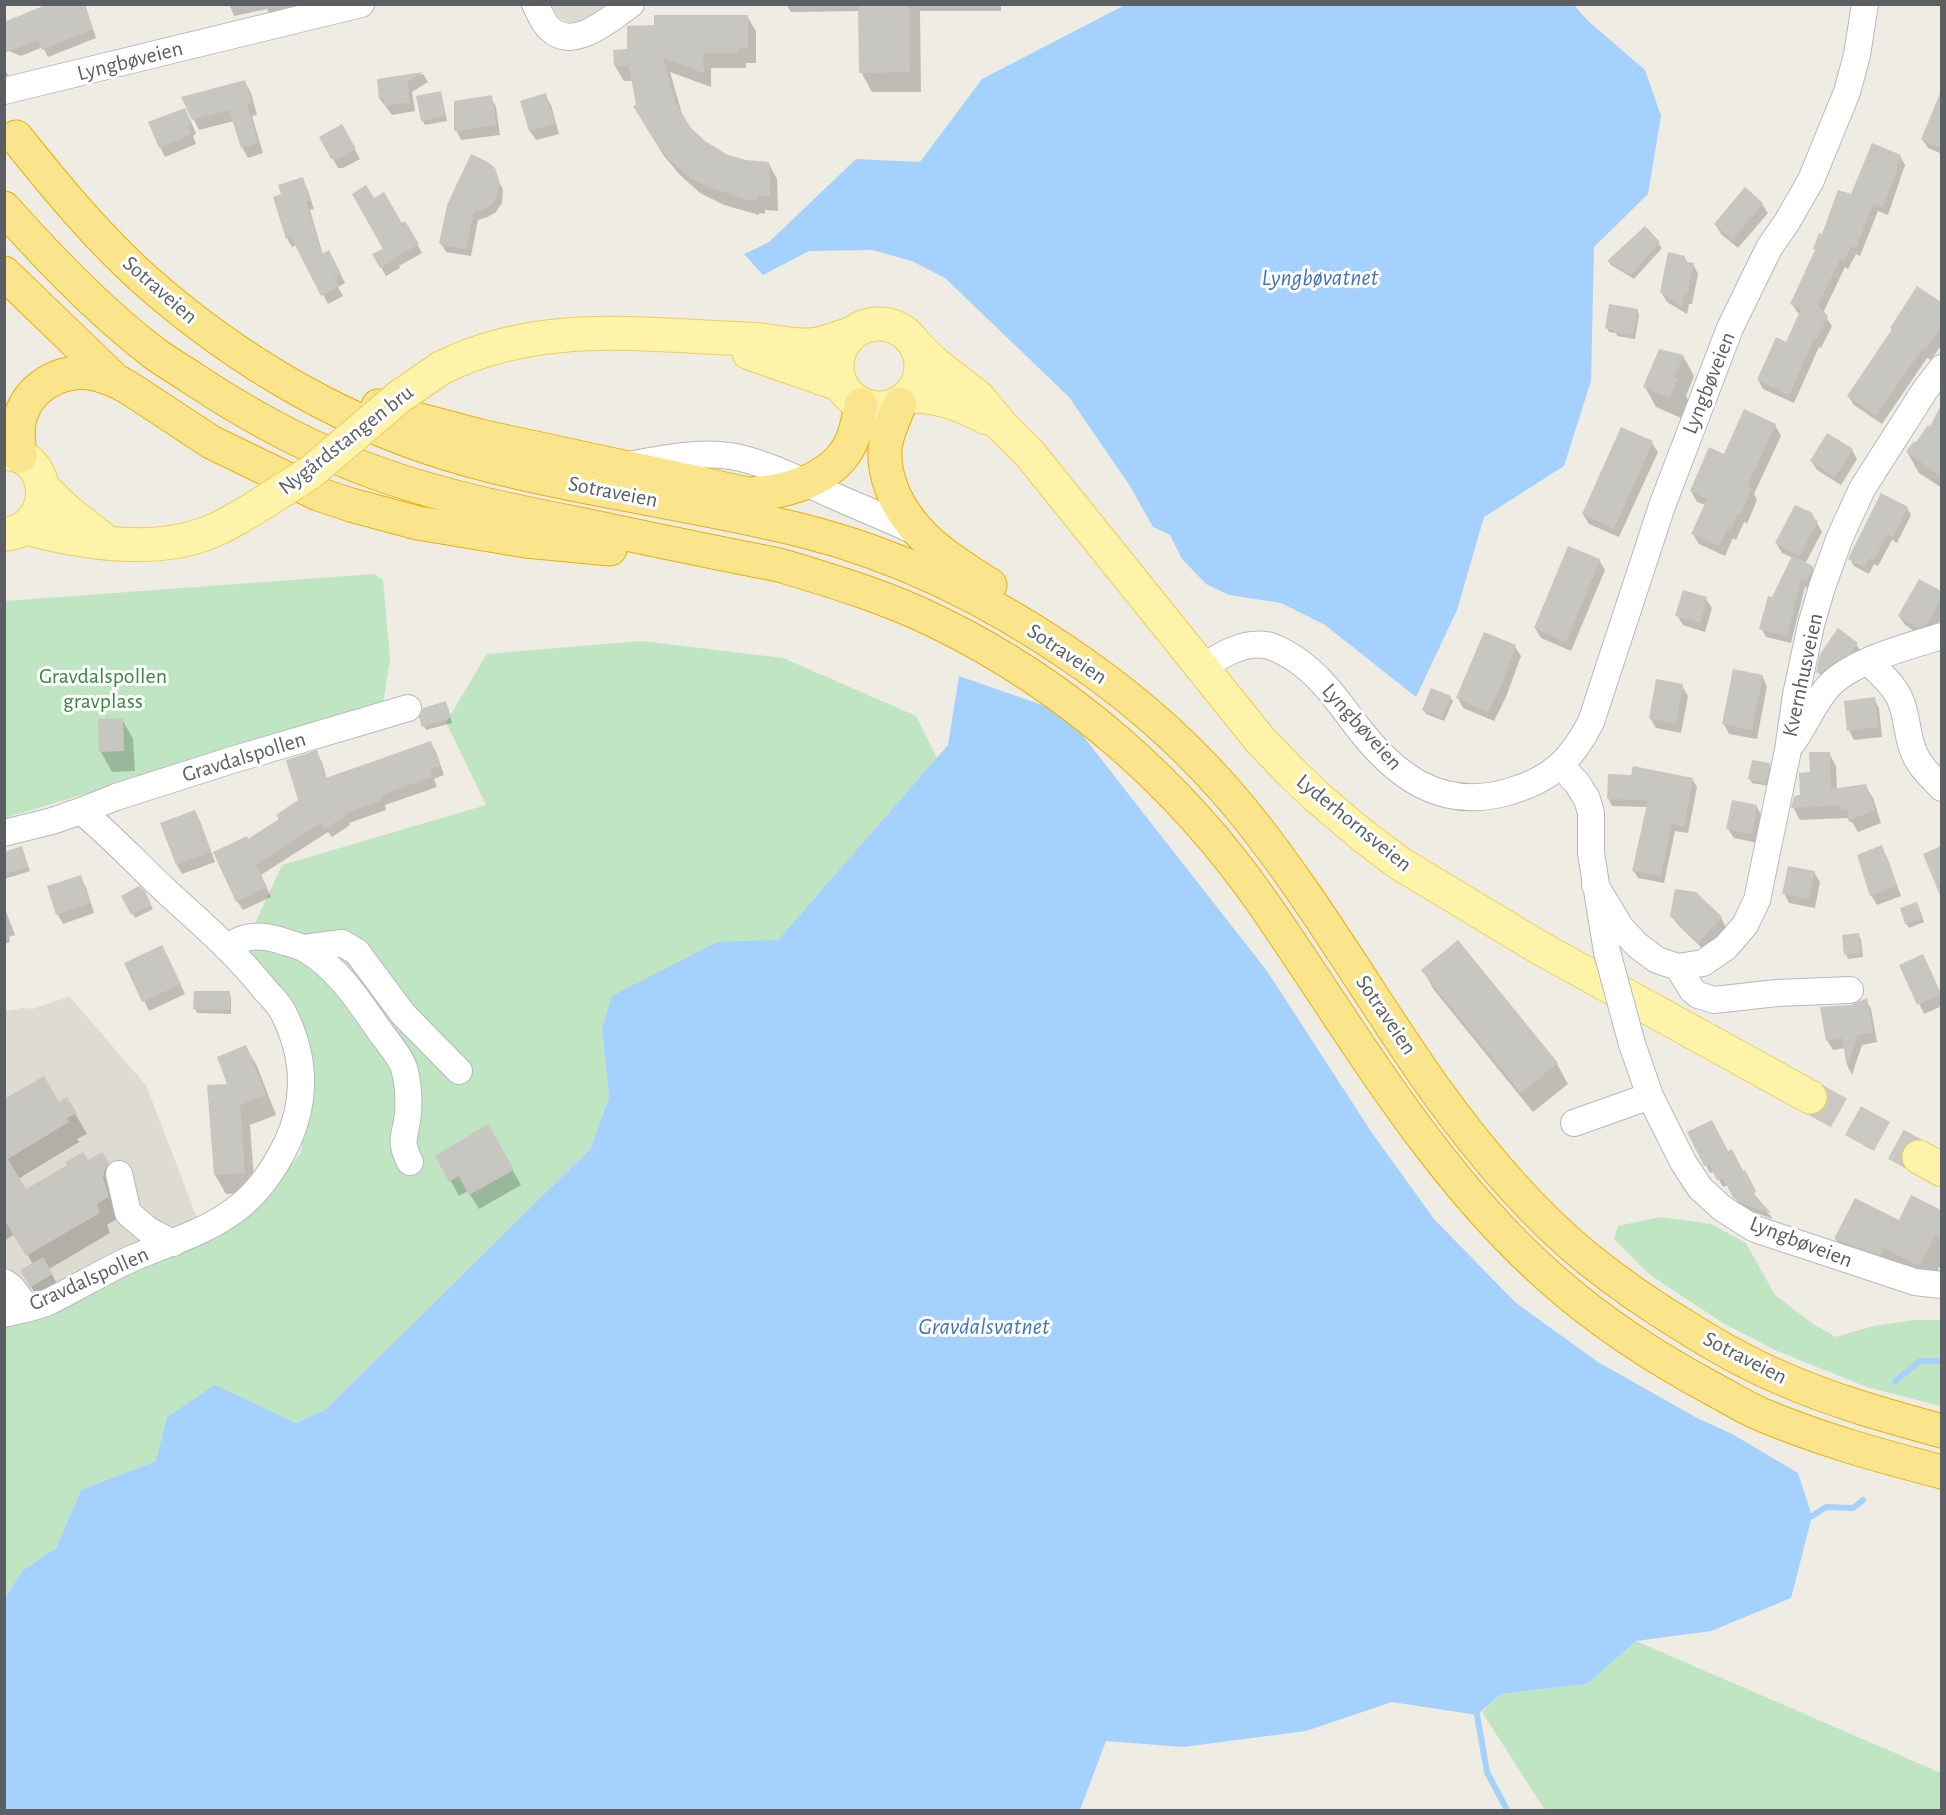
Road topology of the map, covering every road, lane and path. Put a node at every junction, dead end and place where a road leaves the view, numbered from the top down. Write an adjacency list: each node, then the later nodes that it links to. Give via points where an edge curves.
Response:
1 (361, 4): 5 (street, Lyngbøveien, via 248,39)
2 (535, 4): 3 (street, via 550,29 572,37 592,31)
3 (631, 4)
4 (1865, 4): 31 (street, Lyngbøveien, via 1857,55 1832,130 1811,180 1769,248 1730,328 1681,453 1591,722)
5 (4, 92)
6 (16, 137): 12 (highway, Sotraveien, via 60,192 142,277)
7 (4, 208): 24 (highway, Sotraveien, via 93,302 155,353 275,429 356,465 434,492)
8 (4, 273): 14 (highway)
9 (853, 333): 10 (main road, via 809,345); 11 (main road, via 880,324 895,327 908,334); 15 (main road, via 843,343 837,371)
10 (687, 337): 15 (main road, via 759,356); 23 (main road, Nygårdstangen bru, bridge, via 647,333 544,337 476,352 441,368 399,397 311,472 216,530 153,544)
11 (917, 346): 16 (main road, via 921,375); 17 (main road, Lyderhornsveien, via 978,397)
12 (258, 366): 19 (highway, via 312,381 397,414 480,436 748,494 769,494); 28 (highway, Sotraveien, via 351,415 465,459 800,530 849,544 953,587 1020,622)
13 (1941, 368): 30 (street, Kvernhusveien, via 1862,489 1840,537 1811,625)
14 (116, 381): 18 (highway, via 81,372 66,374 39,387 23,407); 24 (highway, via 211,442 318,494 351,505 418,523 526,541)
15 (851, 395): 16 (main road, via 874,408 887,408); 19 (highway, via 853,437 846,451 837,463)
16 (905, 400): 17 (main road, Lyderhornsveien, via 928,396 946,400); 22 (highway, via 886,443 885,462 895,498)
17 (1001, 425): 27 (main road, Lyderhornsveien, via 1070,502)
18 (12, 454): 20 (main road, via 29,461)
19 (804, 482): 22 (street)
20 (43, 488): 21 (main road, via 33,520); 23 (main road)
21 (15, 531): 23 (main road)
22 (918, 533): 28 (highway, via 957,565 1094,650)
23 (111, 545)
24 (779, 565): 51 (highway, Sotraveien, via 935,621 994,652 1056,692 1117,740 1212,837 1253,890 1399,1106 1447,1170 1555,1282 1629,1338 1757,1413 1873,1454)
25 (1941, 636): 26 (street)
26 (1868, 662): 30 (street, via 1840,676 1827,688); 32 (street, via 1899,698 1917,759)
27 (1202, 668): 31 (street, Lyngbøveien, via 1244,646 1269,645 1284,652 1310,669 1333,693 1386,760 1405,776 1437,792 1456,797 1500,795 1532,784); 42 (main road, Lyderhornsveien, via 1291,772 1399,863 1540,948)
28 (1141, 707): 50 (highway, Sotraveien, via 1241,808 1479,1148 1529,1204 1584,1255 1644,1301 1777,1377)
29 (408, 708): 33 (street, Gravdalspollen, via 232,759)
30 (1788, 750): 38 (street, Kvernhusveien, via 1757,900 1745,925 1726,947 1703,963)
31 (1561, 766): 35 (street, Lyngbøveien, via 1587,799)
32 (1941, 788)
33 (81, 811): 34 (street, Gravdalspollen); 36 (street, Gravdalspollen)
34 (4, 833)
35 (1595, 885): 38 (street, via 1621,928 1637,945 1657,960); 41 (street, Lyngbøveien, bridge, via 1607,952)
36 (227, 948): 37 (street, via 236,940 252,936); 46 (street, Gravdalspollen, via 282,1010 302,1068 300,1100 292,1132 259,1188 212,1226)
37 (303, 948): 40 (street, via 342,944 357,952 403,1014); 44 (street, via 339,978 404,1066 408,1115 403,1149)
38 (1678, 967): 39 (street, via 1692,990 1714,1000)
39 (1850, 990)
40 (459, 1071)
41 (1650, 1096): 43 (street); 48 (street, Lyngbøveien, via 1683,1162 1700,1188 1723,1209 1755,1229 1915,1282)
42 (1810, 1097)
43 (1574, 1123)
44 (410, 1162)
45 (120, 1174): 46 (street, Gravdalspollen, via 128,1213 148,1230)
46 (173, 1243): 49 (street, Gravdalspollen, via 132,1259 46,1303)
47 (4, 1282): 49 (street, via 10,1287)
48 (1941, 1285)
49 (16, 1311)
50 (1941, 1431)
51 (1941, 1472)

